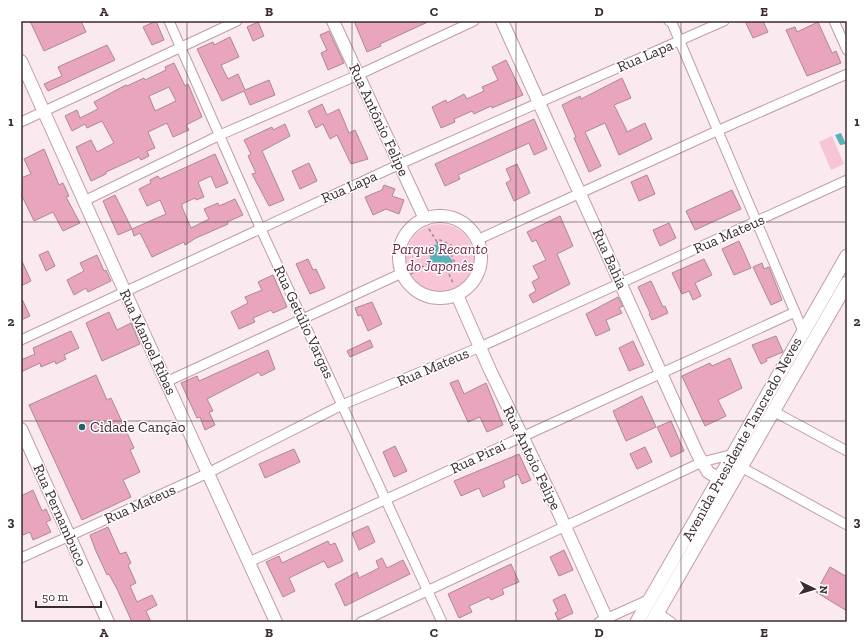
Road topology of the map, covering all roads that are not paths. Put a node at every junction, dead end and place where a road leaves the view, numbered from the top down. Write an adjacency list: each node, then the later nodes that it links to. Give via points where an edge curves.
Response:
1 (169, 21): 10 (street, Rua Getúlio Vargas)
2 (238, 21): 10 (street)
3 (333, 21): 14 (street, Rua Antônio Felipe)
4 (474, 21): 14 (street)
5 (502, 21): 15 (street, Rua Bahia)
6 (724, 21): 9 (street, Rua Lapa)
7 (834, 21): 11 (street)
8 (671, 22): 9 (street)
9 (680, 42): 15 (street, Rua Lapa); 18 (street)
10 (181, 48): 16 (street); 19 (street, Rua Getúlio Vargas)
11 (847, 50)
12 (21, 62): 16 (street, Rua Manoel Ribas)
13 (847, 74): 18 (street)
14 (358, 75): 19 (street); 20 (street, Rua Antônio Felipe)
15 (539, 102): 20 (street, Rua Lapa); 22 (street, Rua Bahia)
16 (44, 112): 17 (street); 23 (street, Rua Manoel Ribas)
17 (21, 122)
18 (719, 130): 22 (street); 24 (street)
19 (220, 135): 23 (street); 26 (street, Rua Getúlio Vargas)
20 (400, 164): 25 (street, Rua Antônio Felipe); 26 (street, Rua Lapa)
21 (847, 180): 24 (street, Rua Mateus)
22 (580, 192): 27 (street); 30 (street, Rua Bahia)
23 (84, 201): 33 (street, Rua Manoel Ribas)
24 (757, 222): 30 (street, Rua Mateus); 34 (street)
25 (426, 223): 27 (street, via 443,217 461,222); 29 (street, via 414,226 405,236 400,248 399,260)
26 (260, 227): 33 (street, Rua Lapa); 35 (street, Rua Getúlio Vargas)
27 (477, 240): 32 (street, via 480,266 467,288)
28 (847, 256): 36 (main road, Avenida Presidente Tancredo Neves)
29 (406, 274): 32 (street, via 409,284 419,293 431,298 444,298); 35 (street)
30 (621, 283): 38 (street, Rua Mateus); 39 (street, Rua Bahia)
31 (846, 287): 42 (main road, Avenida Presidente Tancredo Neves)
32 (456, 291): 38 (street, Rua Antoio Felipe)
33 (124, 292): 37 (street, Rua Lapa); 40 (street, Rua Manoel Ribas)
34 (795, 312): 36 (street); 39 (street, Rua Piraí)
35 (302, 318): 40 (street); 41 (street, Rua Getúlio Vargas)
36 (803, 330): 46 (main road, Avenida Presidente Tancredo Neves)
37 (21, 340)
38 (480, 347): 41 (street, Rua Mateus); 44 (street, Rua Antoio Felipe)
39 (661, 373): 44 (street, Rua Piraí); 47 (street, Rua Bahia)
40 (166, 382): 49 (street, Rua Manoel Ribas)
41 (342, 405): 49 (street, Rua Mateus); 52 (street, Rua Getúlio Vargas)
42 (773, 412): 45 (street); 48 (main road, Avenida Presidente Tancredo Neves)
43 (21, 430): 55 (street, Rua Pernambuco)
44 (522, 437): 52 (street, Rua Piraí); 53 (street, Rua Antoio Felipe)
45 (847, 451)
46 (734, 454): 47 (street); 50 (main road, Avenida Presidente Tancredo Neves)
47 (702, 462): 50 (street, Rua Bahia, via 708,472); 53 (street)
48 (742, 467): 51 (main road, Avenida Presidente Tancredo Neves); 54 (street)
49 (208, 473): 55 (street, Rua Mateus); 57 (street, Rua Manoel Ribas)
50 (719, 479): 51 (street, Rua Bahia); 59 (main road, Avenida Presidente Tancredo Neves)
51 (731, 486): 60 (main road, Avenida Presidente Tancredo Neves)
52 (386, 499): 57 (street, Rua Piraí); 58 (street, Rua Getúlio Vargas)
53 (564, 525): 58 (street); 61 (street, Rua Antoio Felipe)
54 (847, 525)
55 (70, 536): 56 (street, Rua Mateus); 62 (street, Rua Pernambuco)
56 (21, 558)
57 (249, 562): 63 (street, Rua Manoel Ribas)
58 (428, 590): 64 (street); 65 (street, Rua Getúlio Vargas)
59 (650, 599): 61 (street); 66 (main road, Avenida Presidente Tancredo Neves)
60 (655, 618): 67 (street)
61 (604, 621)
62 (108, 622)
63 (276, 622)
64 (360, 622)
65 (442, 622)
66 (637, 622)
67 (671, 622)

